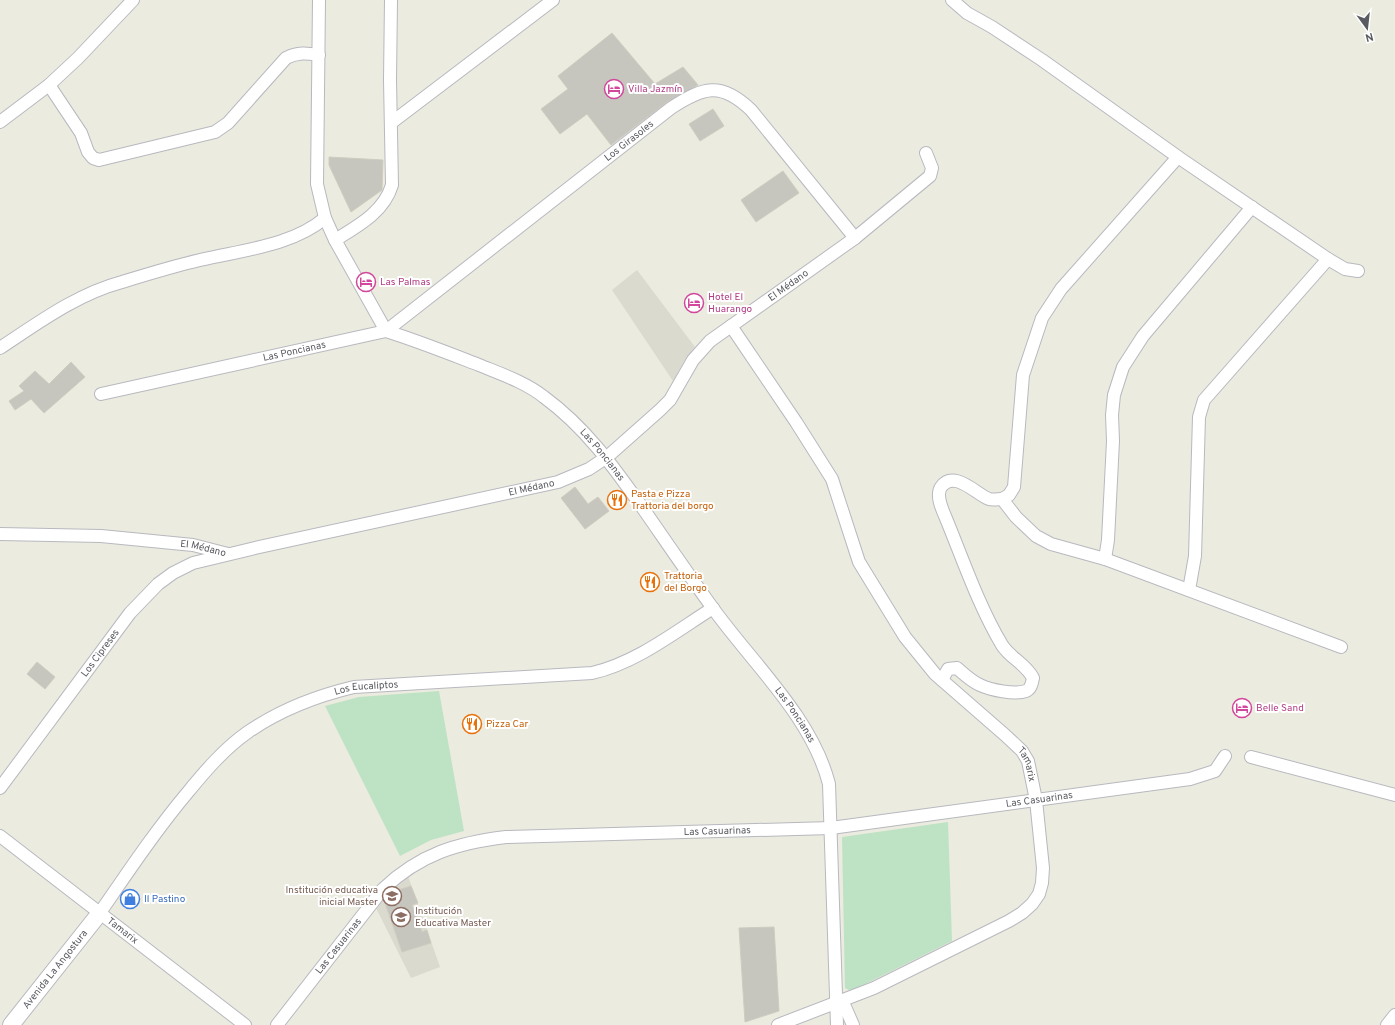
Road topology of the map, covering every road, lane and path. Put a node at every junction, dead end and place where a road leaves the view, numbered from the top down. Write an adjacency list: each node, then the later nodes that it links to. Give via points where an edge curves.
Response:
1 (133, 0): 7 (street)
2 (319, 0): 6 (street)
3 (391, 0): 9 (street)
4 (553, 0): 9 (street)
5 (952, 0): 11 (street, via 967,13 1042,60)
6 (319, 55): 7 (street, via 304,53 286,58 228,124 215,132 99,160 88,152 81,133); 13 (street, via 317,184)
7 (49, 85): 8 (street)
8 (0, 122)
9 (391, 123): 15 (street, via 393,170 389,195 361,224)
10 (926, 153): 14 (street, El Médano, via 932,168 930,176)
11 (1178, 157): 12 (street); 23 (street, via 1061,289 1042,318 1023,375 1014,487 1009,495)
12 (1252, 207): 16 (street); 26 (street, via 1143,336 1123,367 1114,395 1112,415 1113,440)
13 (325, 218): 15 (street); 20 (street, via 285,240 199,260 104,288 46,317)
14 (855, 238): 18 (street, El Médano); 19 (street, Los Girasoles, via 751,110 733,95 706,90 671,108)
15 (335, 240): 19 (street)
16 (1328, 259): 17 (street, via 1345,269); 27 (street, via 1204,400 1199,417 1195,556)
17 (1358, 271)
18 (732, 326): 22 (street, El Médano, via 701,350 665,405); 30 (street, Tamarix, via 832,479 859,562 905,637)
19 (386, 331): 21 (street, Las Poncianas); 22 (street, Las Poncianas, via 418,340 537,392 579,426)
20 (0, 348)
21 (101, 394)
22 (607, 457): 25 (street, El Médano, via 589,469 558,482); 28 (street, Las Poncianas)
23 (1002, 499): 26 (street, via 1016,518 1036,536 1051,544); 30 (street, via 990,499 952,479 945,482 939,490 940,503 984,609 1003,646 1033,678 1032,686 1027,691 1018,692 990,690 957,668 948,669)
24 (0, 534): 25 (street, El Médano, via 109,536 193,545)
25 (229, 554): 33 (street, Los Cipreses, via 193,563 158,584 145,596)
26 (1105, 559): 27 (street)
27 (1189, 590): 29 (street)
28 (713, 608): 36 (street, Las Poncianas, via 811,737 829,784); 38 (street, Los Eucaliptos, via 633,657 608,669 592,673 354,688 327,693 268,720 229,748 199,779 165,820)
29 (1341, 647)
30 (942, 680): 35 (street, Tamarix, via 1022,751 1028,761)
31 (1225, 756): 35 (street, Las Casuarinas, via 1215,770 1190,780)
32 (1251, 757): 34 (street)
33 (0, 788)
34 (1395, 795)
35 (1036, 800): 36 (street, Las Casuarinas); 39 (street, Tamarix, via 1043,868 1039,894 1032,904 1009,921 874,988)
36 (830, 828): 39 (street, Las Poncianas); 43 (street, Las Casuarinas, via 506,837 451,847 414,864 383,889)
37 (0, 836): 38 (street, Tamarix)
38 (99, 914): 41 (street, Avenida La Angostura); 42 (street, Tamarix)
39 (839, 1002): 44 (street, Tamarix); 45 (street, Las Poncianas); 46 (street)
40 (1395, 1015): 47 (street)
41 (11, 1025)
42 (245, 1025)
43 (277, 1025)
44 (778, 1025)
45 (837, 1025)
46 (853, 1025)
47 (1386, 1025)

